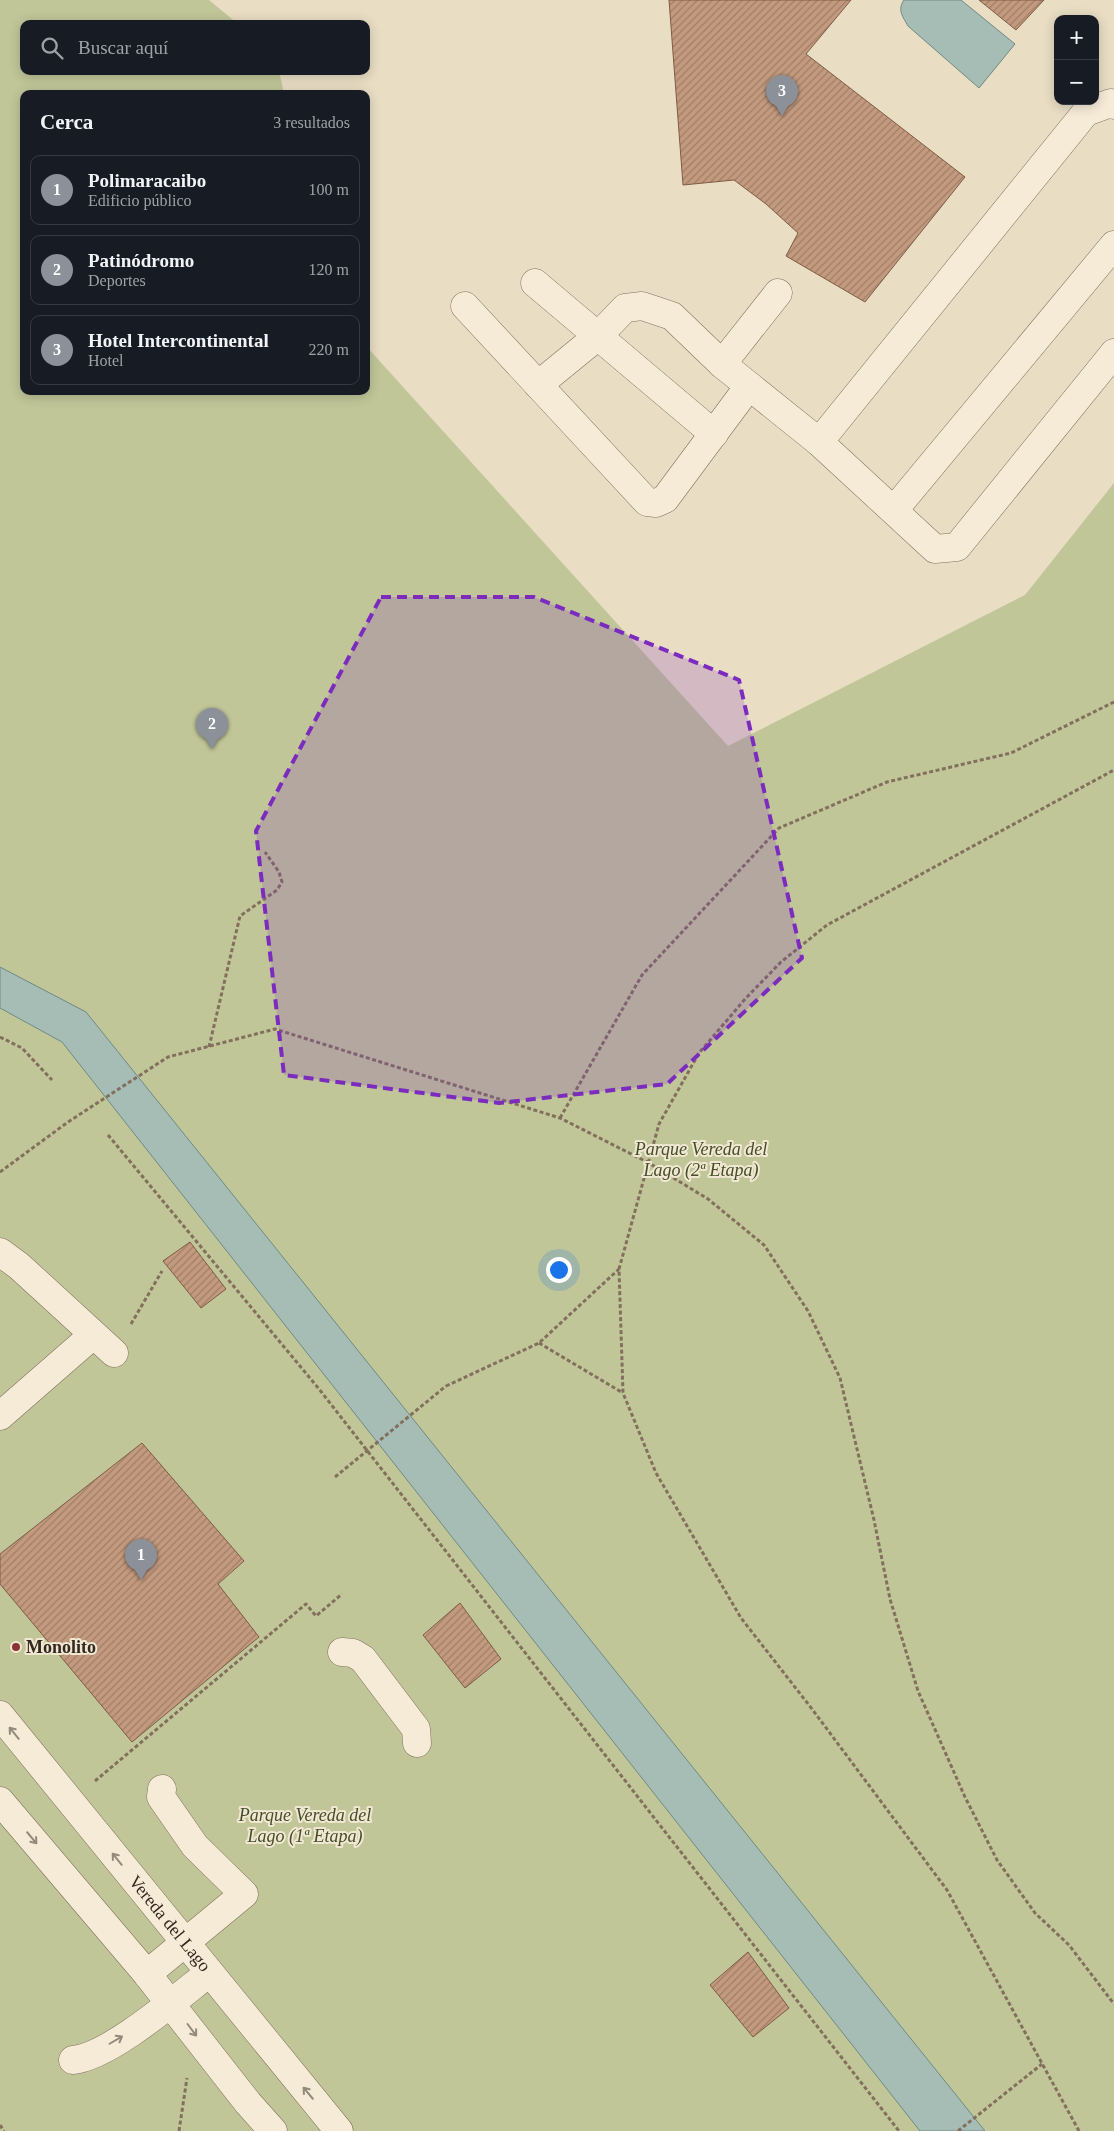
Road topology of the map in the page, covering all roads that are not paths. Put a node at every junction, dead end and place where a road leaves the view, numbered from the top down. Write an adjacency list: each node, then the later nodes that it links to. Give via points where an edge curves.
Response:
1 (1114, 105): 12 (street, via 1111,103 1086,112)
2 (1114, 245): 13 (street)
3 (535, 282): 6 (street)
4 (778, 293): 8 (street)
5 (465, 306): 9 (street)
6 (598, 336): 8 (street, via 625,308 642,306 672,316); 9 (street); 11 (street)
7 (1114, 353): 13 (street, via 957,547 935,549)
8 (722, 364): 10 (street)
9 (538, 384): 11 (street, via 647,502 665,499)
10 (749, 386): 11 (street); 12 (street)
11 (714, 434)
12 (819, 442): 13 (street)
13 (894, 510)
14 (0, 1252): 15 (street)
15 (93, 1335): 16 (street); 17 (street)
16 (114, 1353)
17 (0, 1416)
18 (342, 1652): 20 (street, via 353,1653 363,1659 416,1729)
19 (0, 1715): 23 (street, Vereda del Lago, one-way to 19)
20 (417, 1743)
21 (162, 1789): 23 (street, via 161,1797 195,1846 244,1894)
22 (0, 1801): 25 (street, one-way to 25)
23 (187, 1944): 24 (street, Vereda del Lago); 25 (street)
24 (209, 1973): 26 (street); 29 (street, Vereda del Lago, one-way to 24)
25 (147, 1974): 26 (street)
26 (171, 2003): 27 (street, one-way to 26, via 84,2059 141,2026); 28 (street, one-way to 28)
27 (73, 2060)
28 (273, 2131)
29 (339, 2131)

